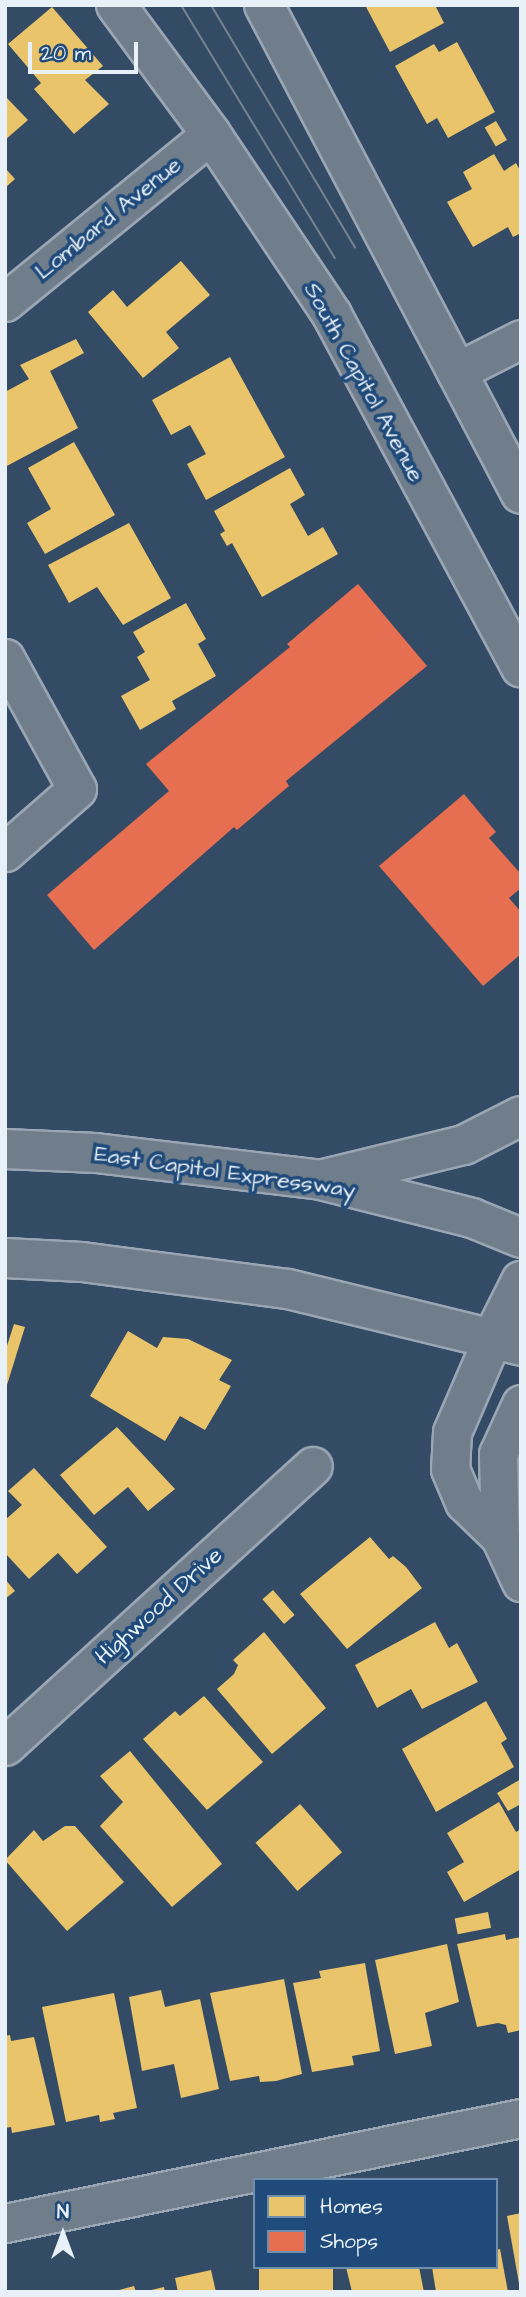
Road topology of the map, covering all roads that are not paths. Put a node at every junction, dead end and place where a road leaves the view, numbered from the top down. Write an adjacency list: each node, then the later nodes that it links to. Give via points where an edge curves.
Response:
1 (116, 5): 3 (main road, South Capitol Avenue)
2 (264, 5): 6 (main road)
3 (211, 134): 4 (street, Lombard Avenue); 9 (main road, South Capitol Avenue, via 332,315)
4 (5, 302)
5 (521, 339): 6 (street)
6 (456, 372): 7 (main road)
7 (521, 494)
8 (5, 658): 10 (street, via 77,789)
9 (521, 668)
10 (5, 852)
11 (521, 1116): 13 (main road, via 464,1145)
12 (5, 1149): 13 (main road, East Capitol Expressway, via 96,1153)
13 (321, 1180): 14 (main road, East Capitol Expressway, via 472,1218)
14 (521, 1238)
15 (5, 1258): 17 (main road, via 82,1262 288,1289)
16 (521, 1281): 17 (main road)
17 (507, 1341): 20 (street, via 452,1432 450,1469 464,1502)
18 (521, 1404): 20 (street, via 498,1454)
19 (313, 1466): 22 (street, Highwood Drive)
20 (500, 1537): 21 (street)
21 (521, 1583)
22 (5, 1746)
23 (521, 2118): 24 (street)
24 (5, 2224)

